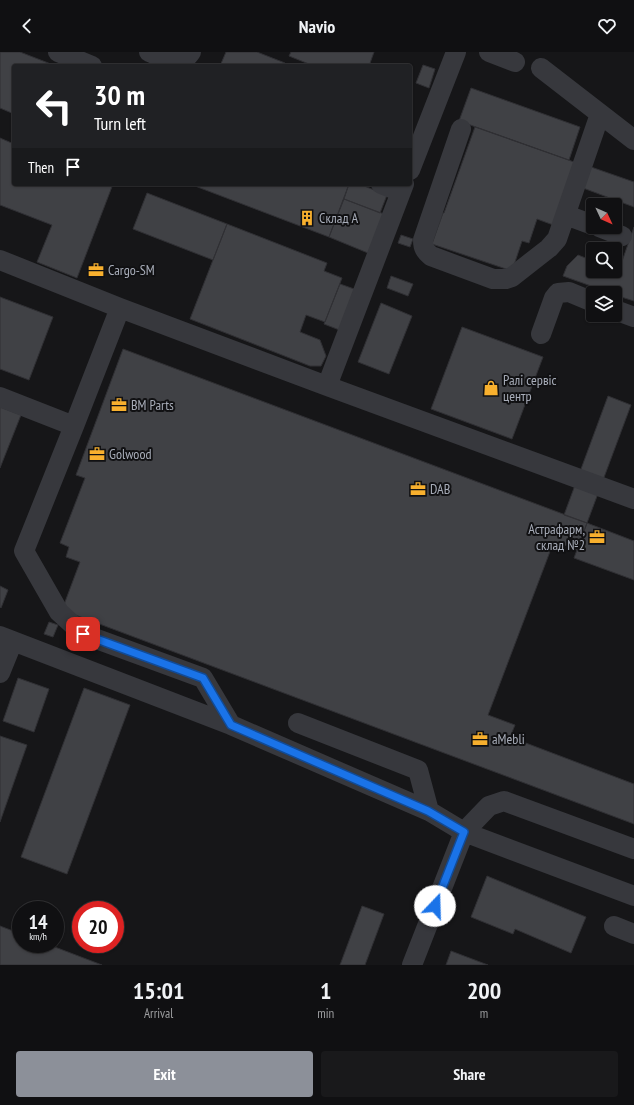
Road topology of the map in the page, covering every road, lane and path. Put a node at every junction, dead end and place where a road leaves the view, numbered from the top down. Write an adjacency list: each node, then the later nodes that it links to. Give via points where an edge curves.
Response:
1 (58, 52): 7 (lane)
2 (149, 52): 3 (lane, via 172,60 182,60)
3 (191, 52)
4 (456, 52): 12 (lane)
5 (489, 52): 6 (lane)
6 (516, 62)
7 (87, 64)
8 (541, 68): 9 (lane)
9 (600, 114): 11 (lane); 15 (lane)
10 (461, 129): 15 (lane, via 423,240 426,252 493,279 506,279 554,244)
11 (634, 140)
12 (412, 165)
13 (392, 186): 14 (lane)
14 (403, 188): 25 (lane)
15 (566, 215): 16 (lane)
16 (586, 222)
17 (617, 234): 18 (lane)
18 (622, 236)
19 (0, 260): 21 (lane)
20 (586, 299): 24 (lane, via 569,292 558,293)
21 (120, 308): 25 (lane); 27 (lane)
22 (622, 313): 23 (lane)
23 (634, 317)
24 (541, 334)
25 (327, 386): 28 (lane)
26 (0, 397): 27 (lane)
27 (74, 426): 32 (lane, via 24,551 59,612 83,634 203,678)
28 (634, 499)
29 (6, 638): 30 (lane); 32 (lane)
30 (0, 673)
31 (298, 722): 33 (lane, via 418,770)
32 (231, 725): 33 (lane)
33 (428, 811): 34 (lane)
34 (464, 832): 35 (lane, via 489,806 504,801); 36 (lane); 39 (lane)
35 (634, 849)
36 (634, 896)
37 (614, 926): 38 (lane)
38 (634, 934)
39 (412, 965)

